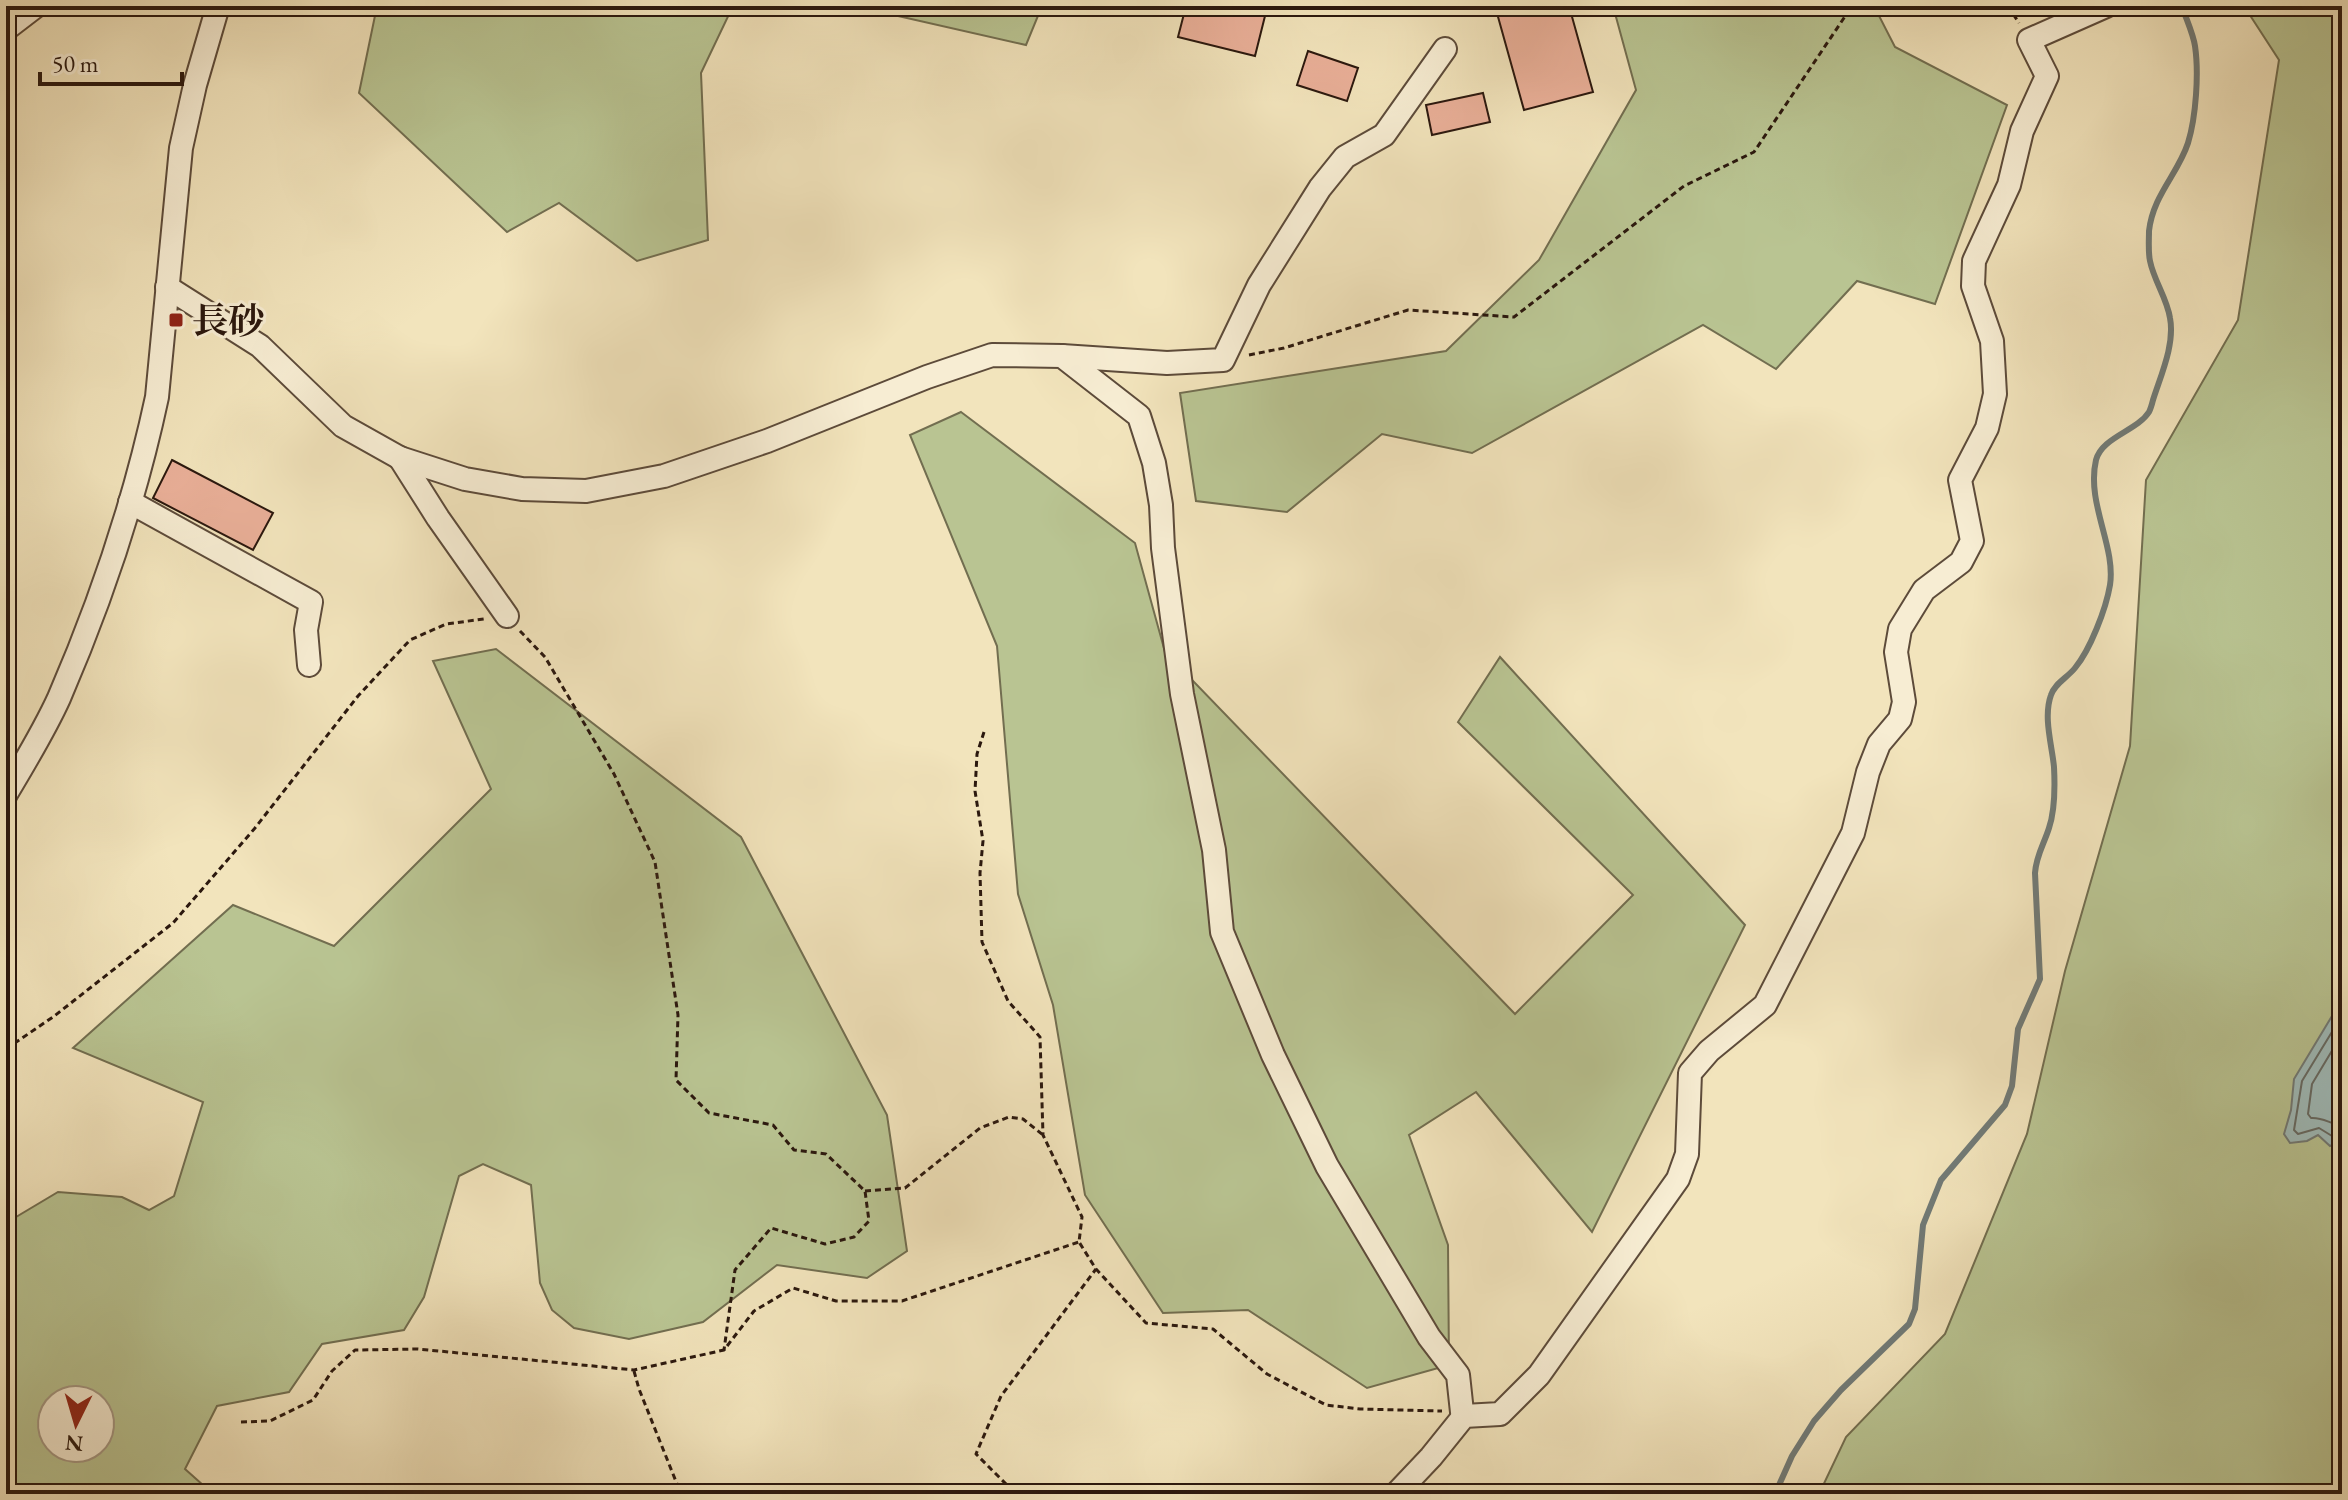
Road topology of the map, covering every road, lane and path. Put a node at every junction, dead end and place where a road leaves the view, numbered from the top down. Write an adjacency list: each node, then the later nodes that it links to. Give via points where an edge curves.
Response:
1 (36, 6): 5 (street)
2 (218, 6): 7 (street, via 181,148)
3 (1852, 6): 9 (path, via 1754,152 1684,186 1514,317 1408,310 1284,348)
4 (2106, 6): 23 (street, via 2029,40 2047,76 2022,131 2009,185 1974,261 1973,286 1992,341 1995,394 1987,428 1960,480 1972,541 1961,562 1924,590 1900,629 1896,652 1904,702 1900,719 1879,744 1868,772 1853,833 1765,1005 1690,1073 1687,1154 1678,1179 1539,1375 1500,1414)
5 (6, 29)
6 (1445, 49): 9 (street, via 1384,135 1345,157 1320,188 1259,285)
7 (167, 287): 10 (street, via 260,346 343,426); 11 (street, via 157,397)
8 (1062, 356): 9 (street, via 1167,363); 10 (street, via 992,355 664,476 586,491 493,484); 23 (street, via 1139,416 1154,463 1182,694 1214,850 1222,932 1327,1166 1429,1337 1458,1375)
9 (1223, 360)
10 (400, 458): 12 (street)
11 (130, 502): 13 (street, via 311,602 306,630); 15 (street, via 58,699)
12 (507, 616): 16 (path, via 446,624 410,640 173,923); 18 (path, via 553,670 614,774 655,862 678,1015 676,1080 709,1113 773,1125 794,1150 826,1154)
13 (309, 665)
14 (984, 732): 17 (path, via 975,791 983,841 982,942 1008,1001 1040,1037)
15 (6, 794)
16 (6, 1049)
17 (1043, 1135): 18 (path, via 1023,1119 1009,1117 980,1128 905,1188); 19 (path, via 1082,1217)
18 (865, 1191): 21 (path, via 869,1221 854,1237 825,1244 771,1228 735,1270)
19 (1079, 1242): 20 (path); 21 (path, via 902,1301 836,1301 793,1288 754,1311)
20 (1096, 1269): 23 (path, via 1146,1323 1213,1329 1267,1374 1326,1405); 26 (path, via 1001,1396 976,1454 1007,1485)
21 (724, 1350): 22 (path)
22 (634, 1370): 24 (path, via 418,1349 355,1350 332,1371 313,1400 270,1421); 25 (path)
23 (1463, 1414): 27 (street)
24 (241, 1422)
25 (681, 1494)
26 (1008, 1494)
27 (1396, 1494)

